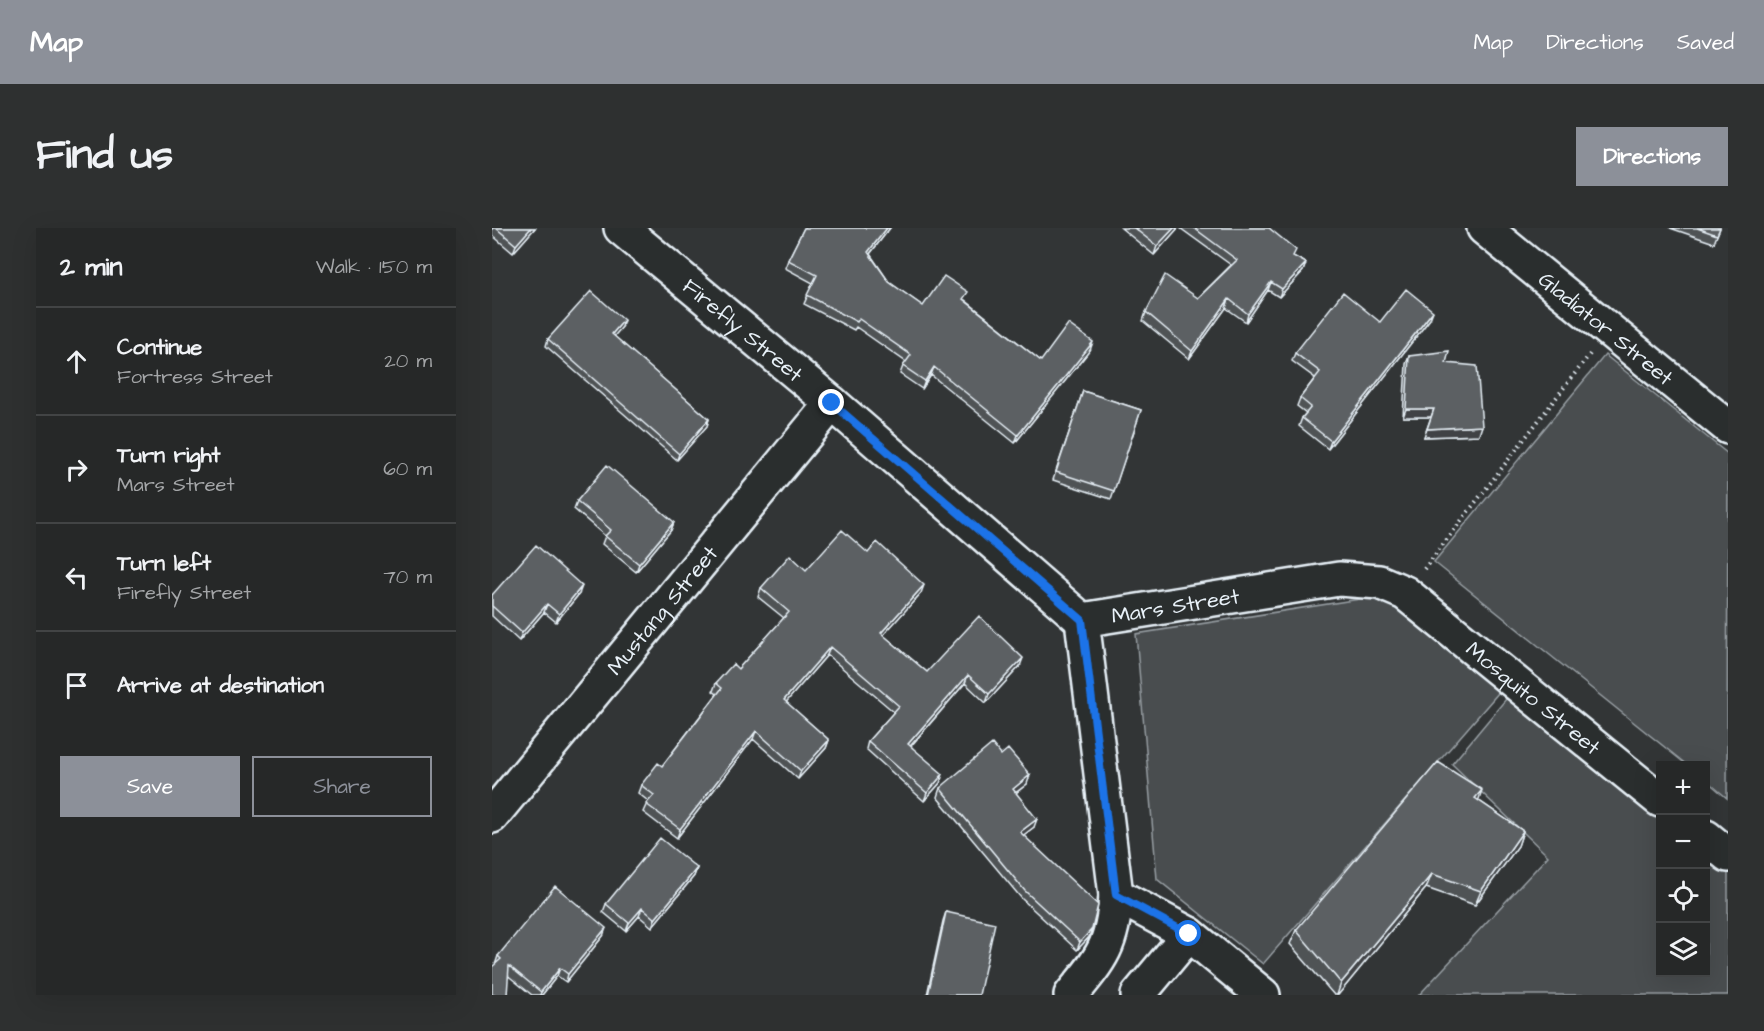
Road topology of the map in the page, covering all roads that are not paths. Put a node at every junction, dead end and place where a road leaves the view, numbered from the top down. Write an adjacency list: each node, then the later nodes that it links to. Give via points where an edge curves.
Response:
1 (621, 228): 3 (street, Firefly Street)
2 (1484, 228): 4 (street, Gladiator Street)
3 (832, 403): 6 (street, Firefly Street); 8 (street, Mustang Street)
4 (1728, 427)
5 (1405, 593): 6 (street, Mars Street, via 1379,582 1339,579); 7 (street, Mosquito Street)
6 (1082, 620): 9 (street, Mars Street)
7 (1656, 797)
8 (492, 816)
9 (1116, 895): 10 (street); 11 (street, Mars Street, via 1114,924 1107,946)
10 (1189, 934): 12 (street); 13 (street)
11 (1071, 995)
12 (1138, 995)
13 (1263, 995)

